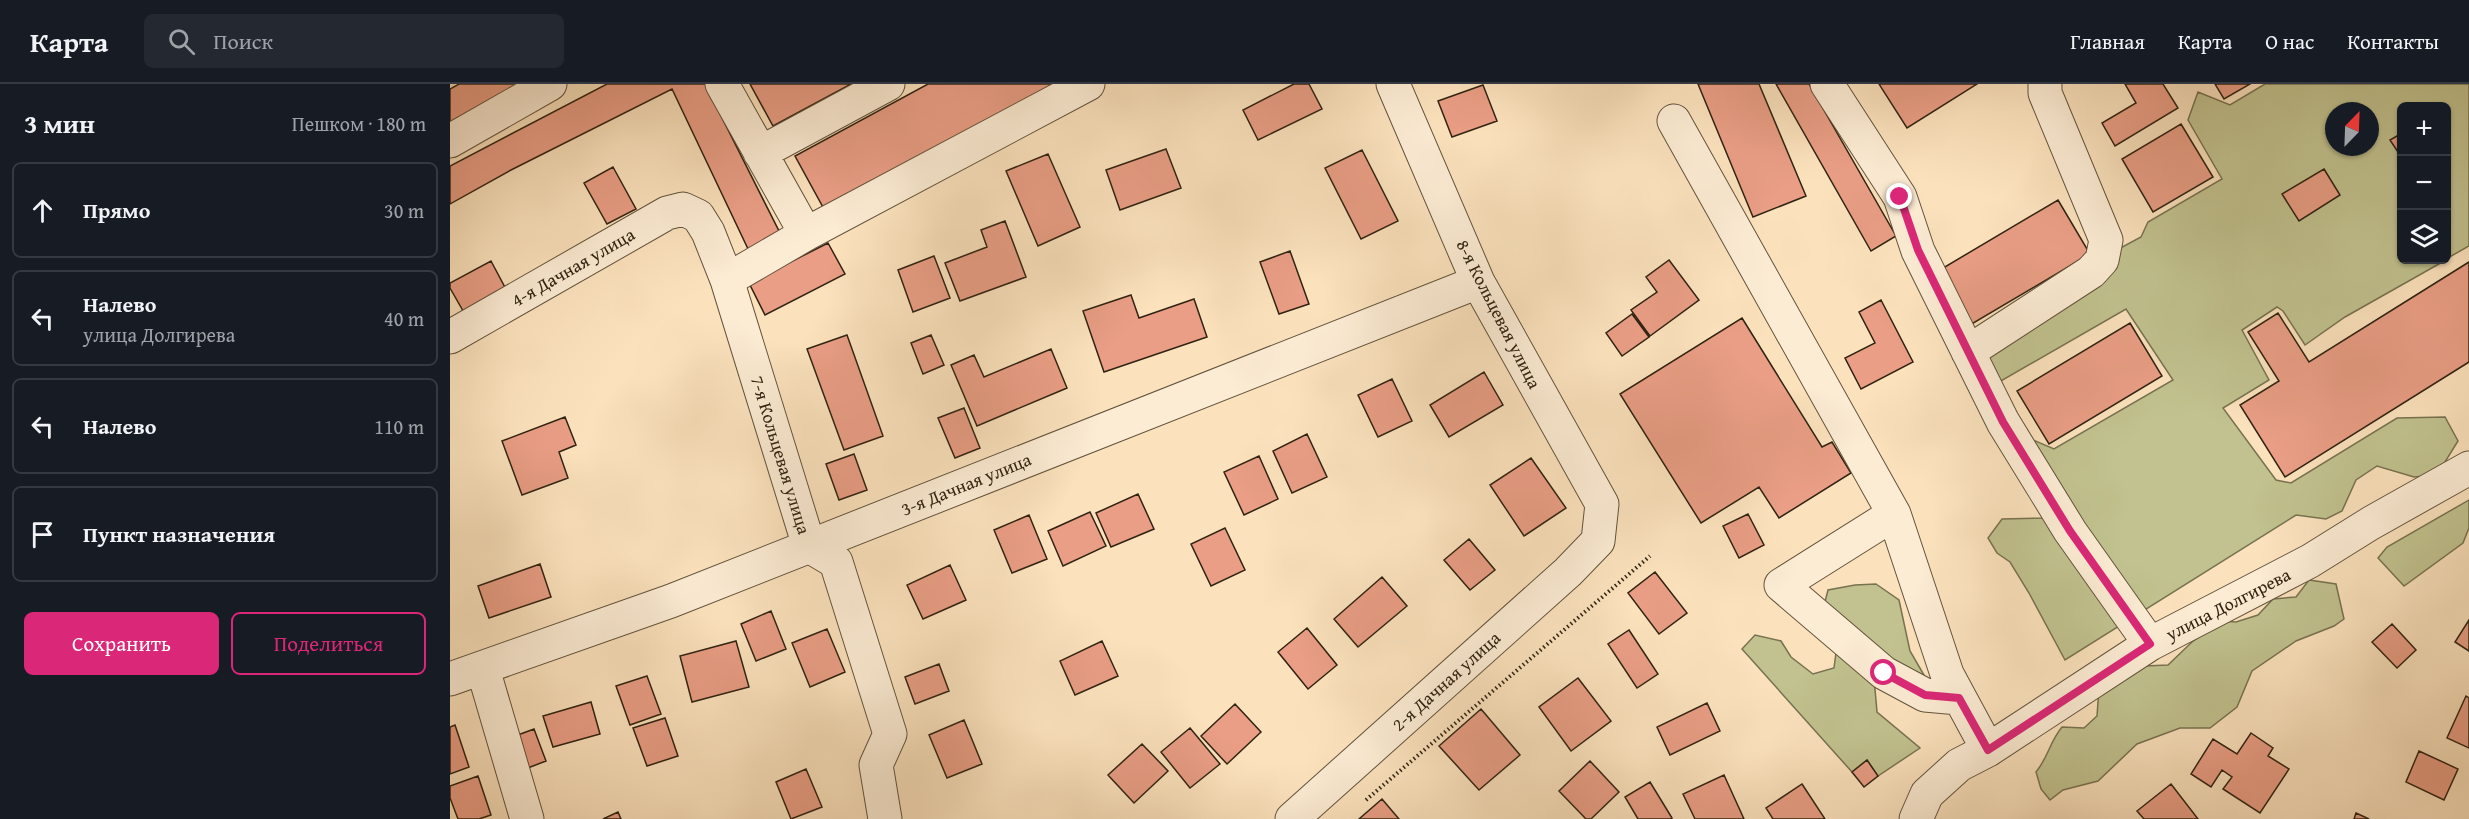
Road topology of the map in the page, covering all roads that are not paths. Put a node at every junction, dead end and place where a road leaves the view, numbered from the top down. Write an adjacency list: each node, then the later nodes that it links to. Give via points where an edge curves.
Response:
1 (550, 84): 9 (street)
2 (722, 84): 10 (street)
3 (888, 84): 10 (street)
4 (1088, 84): 12 (street)
5 (1393, 84): 14 (street, 8-я Кольцевая улица)
6 (1827, 84): 16 (street, via 1900,197 1918,250)
7 (2046, 84): 16 (street, via 2045,93 2106,240 2102,260 2091,272)
8 (1674, 122): 18 (street)
9 (450, 141)
10 (760, 153): 12 (street)
11 (698, 216): 13 (street, 7-я Кольцевая улица); 15 (street, 4-я Дачная улица, via 683,209 667,213)
12 (806, 234): 13 (street)
13 (727, 280): 20 (street, 7-я Кольцевая улица)
14 (1478, 282): 19 (street, 8-я Кольцевая улица, via 1602,504); 20 (street, 3-я Дачная улица)
15 (450, 337)
16 (1968, 352): 21 (street, via 2015,442 2070,531)
17 (2469, 468): 21 (street, улица Долгирева, via 2310,561)
18 (1894, 514): 24 (street, via 1947,674); 24 (street, via 1781,585 1884,673 1925,695)
19 (1598, 541): 28 (street, 2-я Дачная улица)
20 (809, 546): 22 (street, 3-я Дачная улица); 27 (street, 7-я Кольцевая улица, via 836,562 890,734 876,765)
21 (2150, 644): 25 (street, улица Долгирева)
22 (483, 669): 23 (street, 3-я Дачная улица); 26 (street)
23 (450, 680)
24 (1959, 698): 25 (street)
25 (1988, 750): 29 (street, улица Долгирева, via 1959,765 1927,794)
26 (527, 819)
27 (885, 819)
28 (1292, 819)
29 (1916, 819)

